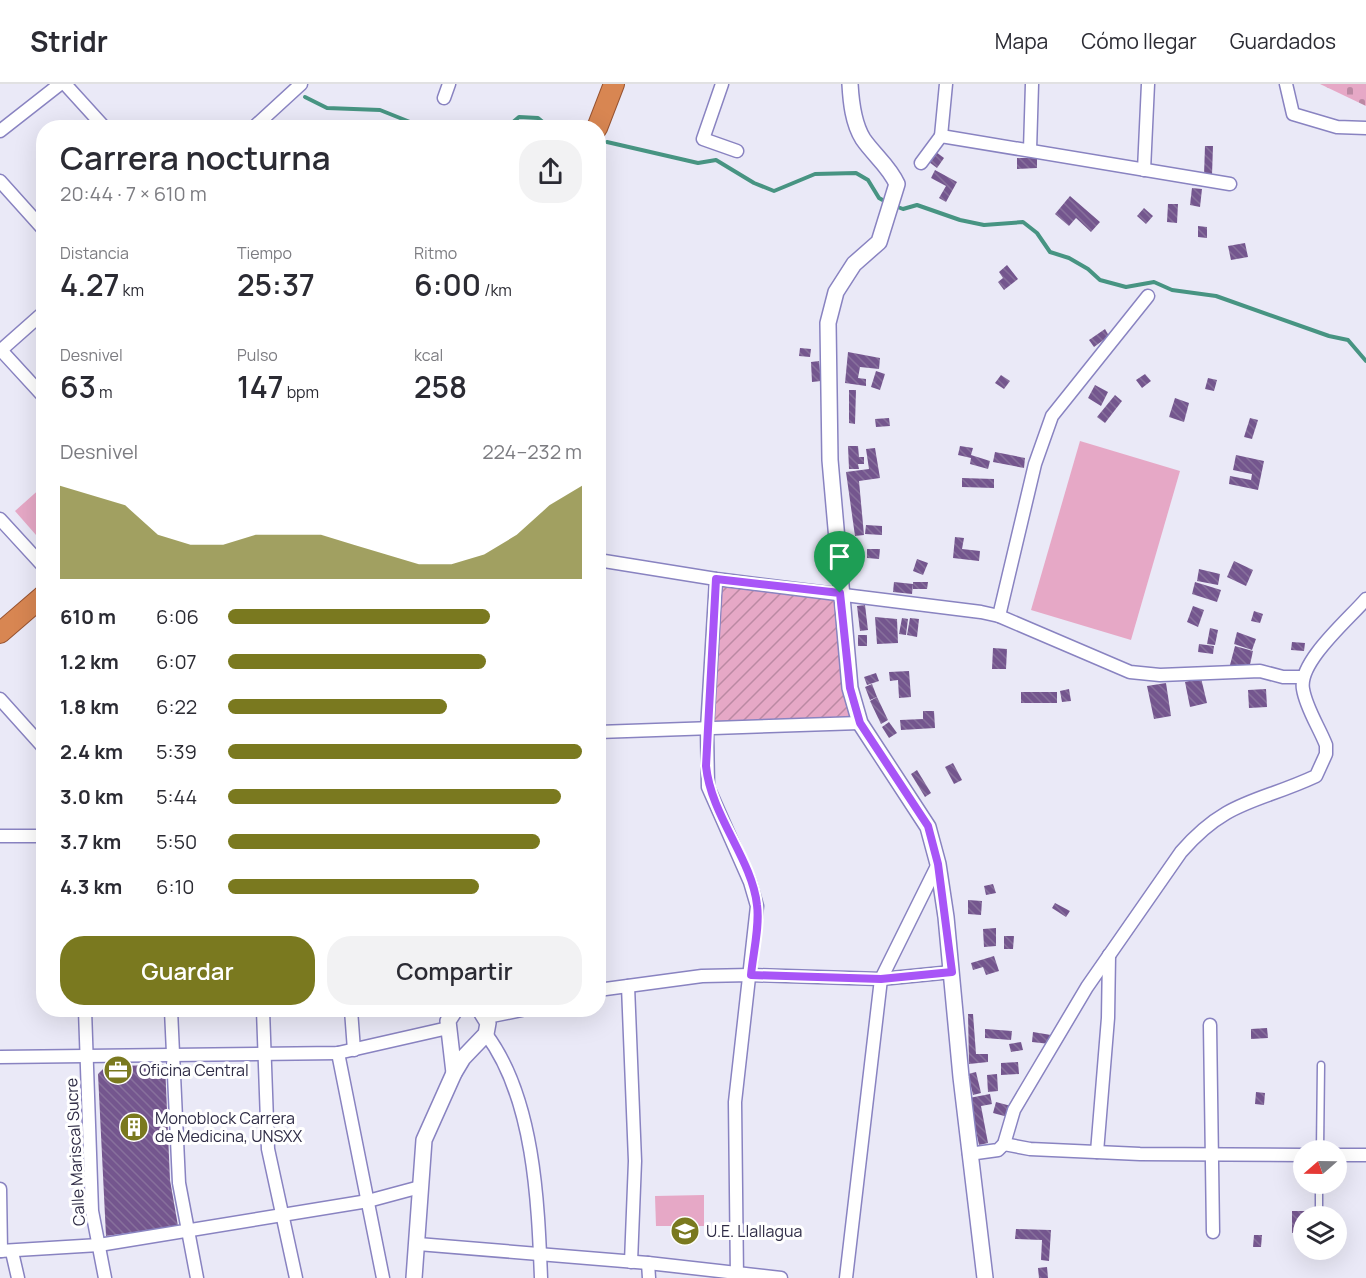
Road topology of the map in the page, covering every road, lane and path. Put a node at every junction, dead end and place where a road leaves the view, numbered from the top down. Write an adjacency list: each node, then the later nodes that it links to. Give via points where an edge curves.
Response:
1 (60, 84): 17 (street)
2 (66, 84): 13 (street)
3 (302, 84): 14 (street)
4 (449, 84): 12 (street)
5 (614, 84): 15 (highway)
6 (722, 84): 20 (street, via 703,140)
7 (850, 84): 34 (street, via 852,110 862,138 892,171 897,184 879,242 854,264 836,292 828,323 830,460)
8 (945, 84): 18 (street)
9 (1032, 84): 19 (street)
10 (1148, 84): 22 (street)
11 (1286, 84): 16 (street, via 1293,114 1337,127)
12 (444, 98)
13 (98, 120)
14 (262, 120)
15 (600, 120)
16 (1366, 128)
17 (0, 131)
18 (941, 136): 19 (street); 21 (street)
19 (1030, 150): 22 (street)
20 (737, 151)
21 (921, 163)
22 (1144, 170): 24 (street)
23 (0, 182): 25 (street)
24 (1230, 184)
25 (36, 221)
26 (1148, 296): 37 (street, via 1052,416 1035,464)
27 (36, 319): 28 (street)
28 (0, 350): 29 (street)
29 (36, 388)
30 (0, 519): 31 (street)
31 (36, 558)
32 (606, 561): 33 (street)
33 (716, 579): 34 (street); 42 (street)
34 (840, 593): 37 (street); 41 (street, via 850,688)
35 (1366, 599): 39 (street, via 1309,663)
36 (36, 602): 38 (highway)
37 (999, 616): 39 (street, via 1130,672 1160,675 1260,671)
38 (0, 633)
39 (1302, 677): 48 (street, via 1302,689 1326,745 1316,776 1248,800 1198,832)
40 (0, 699): 44 (street)
41 (860, 723): 42 (street); 47 (street, via 928,826)
42 (707, 729): 43 (street); 50 (street, via 708,787 757,906)
43 (606, 732)
44 (36, 739)
45 (0, 836): 46 (street)
46 (36, 836)
47 (938, 864): 49 (street); 51 (street)
48 (1109, 955): 72 (street, via 1014,1110); 73 (street)
49 (952, 972): 51 (street); 74 (street)
50 (751, 975): 51 (street); 52 (street, via 702,976); 91 (street, via 735,1102)
51 (881, 979): 101 (street)
52 (628, 986): 53 (street); 89 (street, via 635,1161)
53 (606, 989)
54 (85, 1017): 67 (street, Calle Mariscal Sucre)
55 (171, 1017): 66 (street)
56 (263, 1017): 65 (street)
57 (352, 1017): 63 (street)
58 (450, 1017): 61 (street)
59 (484, 1017): 62 (street)
60 (1210, 1025): 75 (street)
61 (449, 1031): 62 (street, via 467,1045); 63 (street); 70 (street)
62 (482, 1039): 70 (street); 88 (street, via 503,1060 523,1118 536,1191)
63 (354, 1050): 64 (street)
64 (338, 1053): 65 (street); 81 (street)
65 (265, 1054): 66 (street); 82 (street, via 268,1149)
66 (172, 1055): 67 (street); 83 (street, via 178,1183)
67 (86, 1056): 68 (street); 86 (street, Calle Mariscal Sucre, via 92,1211)
68 (0, 1057)
69 (1321, 1065): 71 (lane)
70 (454, 1072): 79 (street, via 424,1140)
71 (1320, 1140)
72 (1004, 1144): 73 (street); 74 (street, via 998,1150)
73 (1097, 1152): 75 (street)
74 (969, 1154): 102 (street)
75 (1212, 1154): 76 (street); 84 (street)
76 (1293, 1155)
77 (1347, 1155): 78 (street)
78 (1366, 1155)
79 (420, 1187): 81 (street); 85 (street)
80 (0, 1189): 87 (street)
81 (368, 1201): 82 (street); 96 (street)
82 (282, 1215): 83 (street); 95 (street)
83 (187, 1232): 86 (street); 94 (street)
84 (1213, 1232)
85 (417, 1244): 88 (street); 97 (street)
86 (99, 1245): 87 (street); 93 (street, Calle Mariscal Sucre)
87 (4, 1252): 92 (street)
88 (540, 1256): 89 (street); 98 (street)
89 (631, 1262): 90 (street)
90 (648, 1263): 91 (street); 99 (street)
91 (737, 1275): 100 (street)
92 (18, 1278)
93 (105, 1278)
94 (197, 1278)
95 (296, 1278)
96 (383, 1278)
97 (414, 1278)
98 (541, 1278)
99 (649, 1278)
100 (781, 1278)
101 (846, 1278)
102 (985, 1278)

